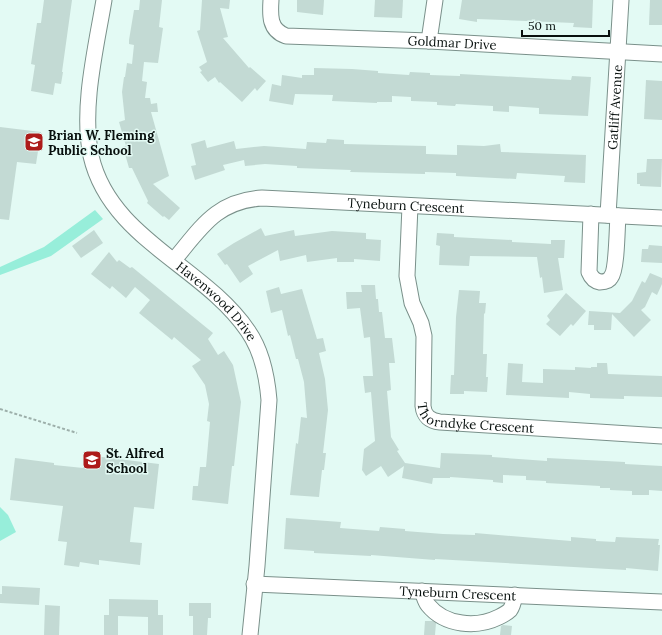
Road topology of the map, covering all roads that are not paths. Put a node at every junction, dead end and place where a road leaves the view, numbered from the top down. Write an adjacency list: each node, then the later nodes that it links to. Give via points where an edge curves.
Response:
1 (104, 0): 12 (street, Havenwood Drive, via 89,98 88,131 92,158 103,188 122,214 145,238)
2 (272, 0): 5 (street, Goldmar Drive, via 272,24 279,33 286,36)
3 (435, 0): 5 (street)
4 (621, 0): 6 (street, Gatliff Avenue)
5 (429, 41): 6 (street, Goldmar Drive)
6 (618, 51): 7 (street, Goldmar Drive); 10 (street, Gatliff Avenue)
7 (662, 54)
8 (410, 206): 9 (street, Tyneburn Crescent); 12 (street, Tyneburn Crescent, via 262,198 244,200 226,206 211,217); 13 (street, Thorndyke Crescent, via 407,276 412,303 424,336 423,406 429,418 437,422)
9 (591, 214): 10 (street, Tyneburn Crescent); 10 (street, Gatliff Avenue, via 589,272 593,279 601,282 611,278 615,267)
10 (613, 215): 11 (street, Tyneburn Crescent)
11 (662, 218)
12 (174, 260): 14 (street, Havenwood Drive, via 225,303 248,331 260,353 268,379 269,400)
13 (662, 436)
14 (254, 584): 15 (street, Tyneburn Crescent); 18 (street, Havenwood Drive)
15 (422, 591): 16 (street, Tyneburn Crescent); 16 (street, via 427,604 436,613 455,622 471,624 503,615 510,610)
16 (515, 595): 17 (street, Tyneburn Crescent)
17 (662, 602)
18 (250, 635)

